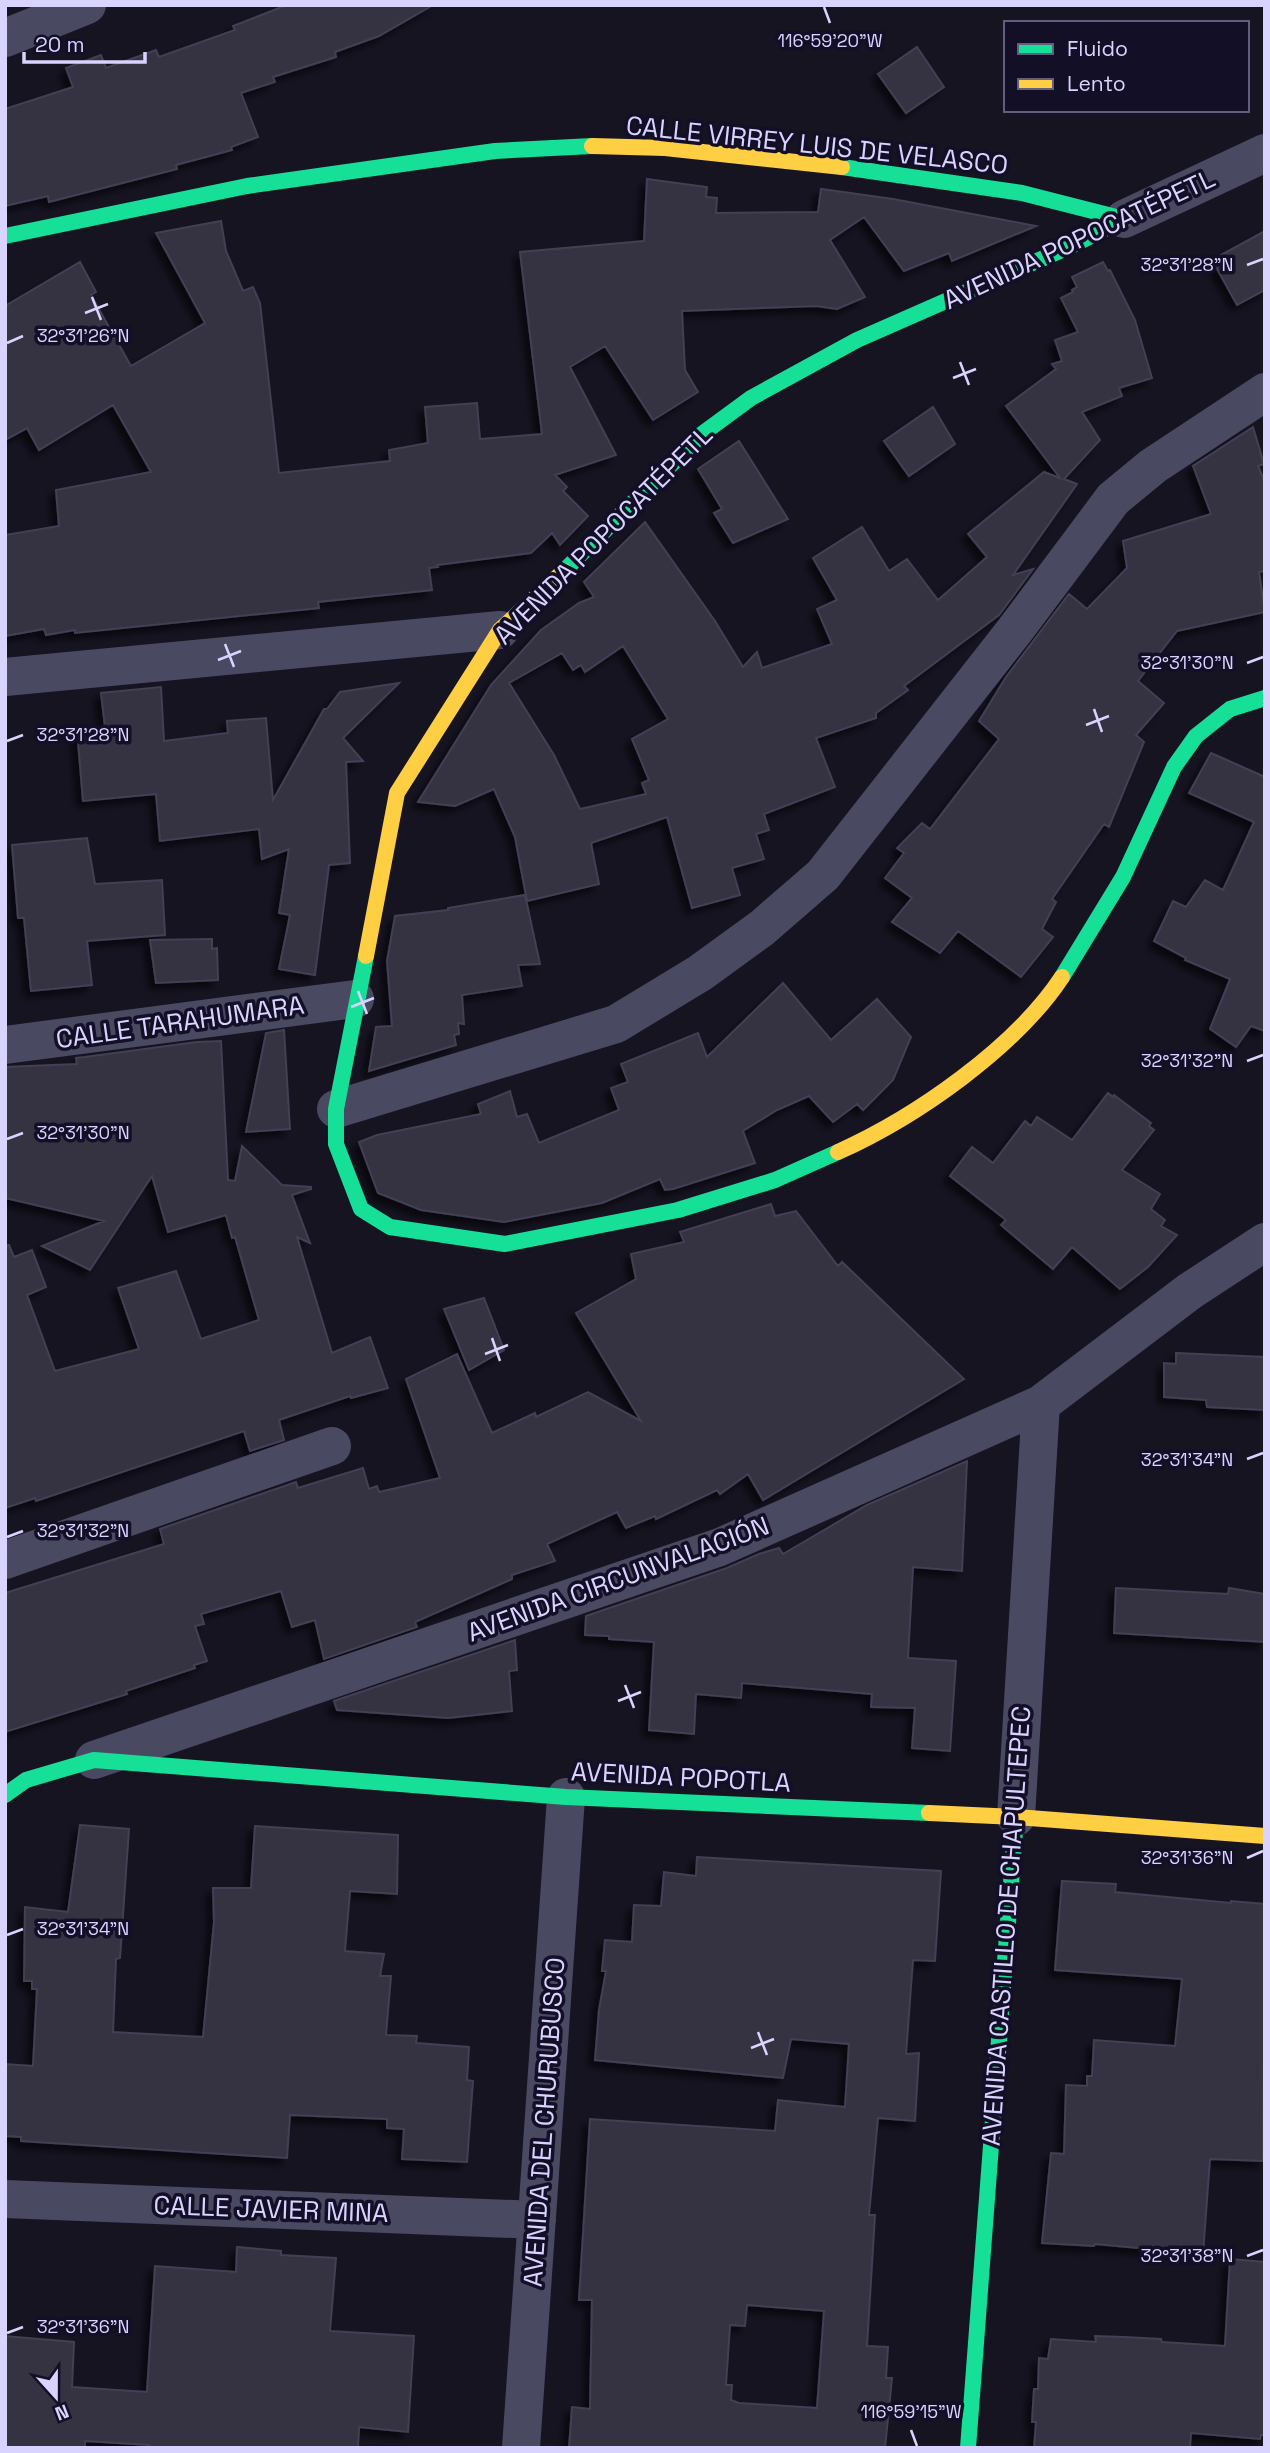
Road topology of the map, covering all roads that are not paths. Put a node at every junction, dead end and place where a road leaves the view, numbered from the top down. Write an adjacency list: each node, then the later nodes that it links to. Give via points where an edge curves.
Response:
1 (87, 5): 2 (street)
2 (5, 38)
3 (1265, 153): 4 (street, AVENIDA POPOCATÉPETL)
4 (1124, 219): 5 (street, CALLE VIRREY LUIS DE VELASCO, via 1023,193 895,174 665,148 596,146 495,151 247,186); 7 (street, AVENIDA POPOCATÉPETL, via 857,340 751,398 702,434)
5 (5, 236)
6 (1265, 392): 12 (street, via 1153,466 1113,499 823,875 762,928 700,973 616,1024)
7 (500, 630): 8 (street); 10 (street, AVENIDA POPOCATÉPETL, via 397,793)
8 (5, 677)
9 (1265, 698): 12 (street, AVENIDA POPOCATÉPETL, via 1230,709 1196,736 1174,767 1123,877 1081,949 1052,992 1012,1036 915,1109 844,1149 775,1180 678,1210 505,1244 390,1227 361,1209 336,1144)
10 (355, 999): 11 (street, CALLE TARAHUMARA); 12 (street, AVENIDA POPOCATÉPETL)
11 (5, 1045)
12 (336, 1110)
13 (1265, 1242): 14 (street, AVENIDA CIRCUNVALACIÓN, via 1190,1291)
14 (1041, 1404): 17 (street, AVENIDA CIRCUNVALACIÓN, via 720,1547); 20 (street, AVENIDA CASTILLO DE CHAPULTEPEC)
15 (332, 1446): 16 (street)
16 (5, 1560)
17 (94, 1760): 18 (street, AVENIDA CIRCUNVALACIÓN, via 26,1780); 19 (street, AVENIDA POPOTLA)
18 (5, 1795)
19 (566, 1797): 20 (street, AVENIDA POPOTLA); 23 (street, AVENIDA DEL CHURUBUSCO)
20 (1016, 1818): 21 (street, AVENIDA POPOTLA); 25 (street, AVENIDA CASTILLO DE CHAPULTEPEC)
21 (1265, 1836)
22 (5, 2199): 23 (street, CALLE JAVIER MINA)
23 (537, 2220): 24 (street, AVENIDA DEL CHURUBUSCO)
24 (521, 2448)
25 (968, 2448)

